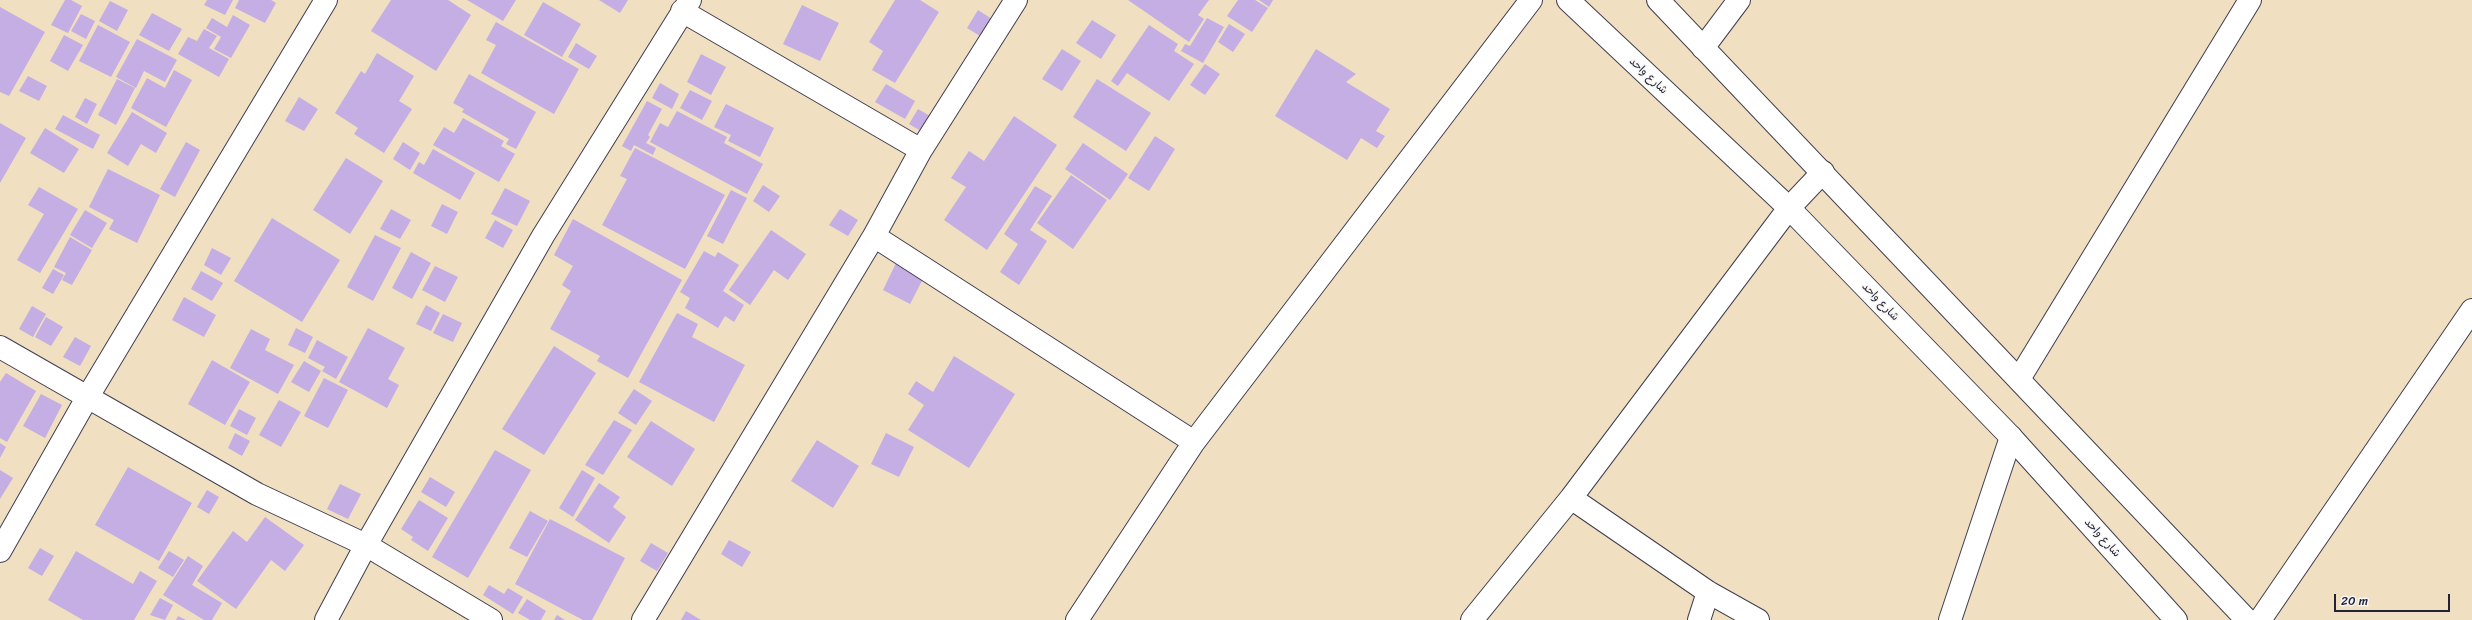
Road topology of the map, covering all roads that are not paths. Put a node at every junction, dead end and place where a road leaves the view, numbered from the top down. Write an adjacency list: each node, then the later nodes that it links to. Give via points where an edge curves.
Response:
1 (326, 0): 17 (street)
2 (1016, 0): 10 (street)
3 (1531, 0): 19 (street)
4 (1568, 0): 12 (street, شارع واحد)
5 (1658, 0): 9 (street)
6 (1739, 0): 9 (street)
7 (2250, 0): 16 (street)
8 (686, 5): 10 (street); 21 (street, via 543,236)
9 (1703, 48): 11 (street)
10 (921, 150): 13 (street)
11 (1823, 172): 12 (street); 16 (street)
12 (1789, 208): 18 (street, شارع واحد); 20 (street)
13 (874, 236): 19 (street); 26 (street)
14 (2472, 310): 34 (street)
15 (0, 347): 17 (street)
16 (2019, 379): 33 (street)
17 (87, 398): 21 (street, via 257,494); 22 (street)
18 (2011, 437): 31 (street); 32 (street, شارع واحد)
19 (1194, 442): 27 (street)
20 (1571, 498): 23 (street); 28 (street)
21 (366, 545): 24 (street); 25 (street)
22 (0, 551)
23 (1708, 592): 29 (street); 30 (street)
24 (326, 620)
25 (490, 620)
26 (643, 620)
27 (1077, 620)
28 (1472, 620)
29 (1699, 620)
30 (1758, 620)
31 (1950, 620)
32 (2176, 620)
33 (2247, 620)
34 (2260, 620)

